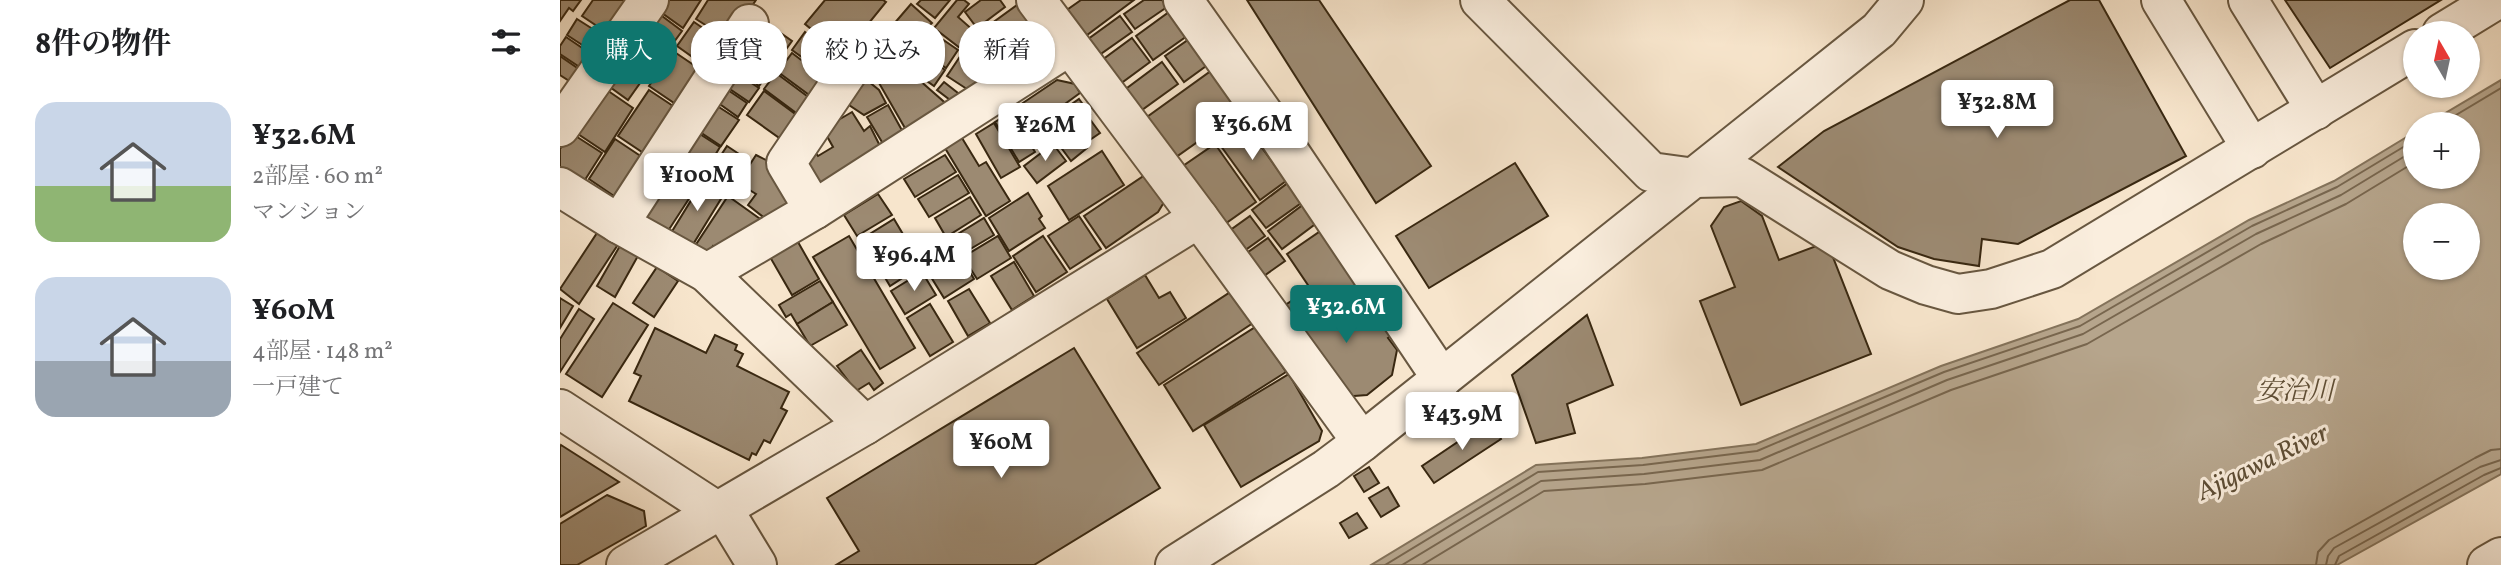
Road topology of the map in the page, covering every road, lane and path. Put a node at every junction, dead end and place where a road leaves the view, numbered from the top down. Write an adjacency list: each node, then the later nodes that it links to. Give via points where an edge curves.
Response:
1 (649, 0): 15 (street)
2 (1036, 0): 10 (street)
3 (1183, 0): 23 (street)
4 (1480, 0): 17 (street, via 1651,172)
5 (1904, 0): 17 (street, via 1879,30)
6 (2161, 0): 16 (street)
7 (2248, 0): 14 (street)
8 (2496, 0): 9 (street)
9 (2462, 21)
10 (1069, 46): 19 (street); 20 (street)
11 (2403, 57): 14 (street)
12 (710, 84): 21 (street)
13 (839, 84): 19 (street, via 786,163)
14 (2316, 110): 16 (street)
15 (560, 127)
16 (2252, 149): 17 (street, via 2052,269 1991,289 1958,294 1890,270 1742,177)
17 (1695, 178): 23 (street)
18 (560, 187): 21 (street)
19 (814, 210): 22 (street)
20 (1199, 218): 25 (street); 26 (street)
21 (619, 224): 22 (street)
22 (707, 273): 25 (street)
23 (1442, 379): 26 (street)
24 (560, 409): 27 (street)
25 (866, 425): 27 (street)
26 (1362, 442): 31 (street)
27 (718, 511): 29 (street); 30 (street, via 729,519)
28 (2501, 557): 32 (street)
29 (626, 565)
30 (757, 565)
31 (1175, 565)
32 (2487, 565)

